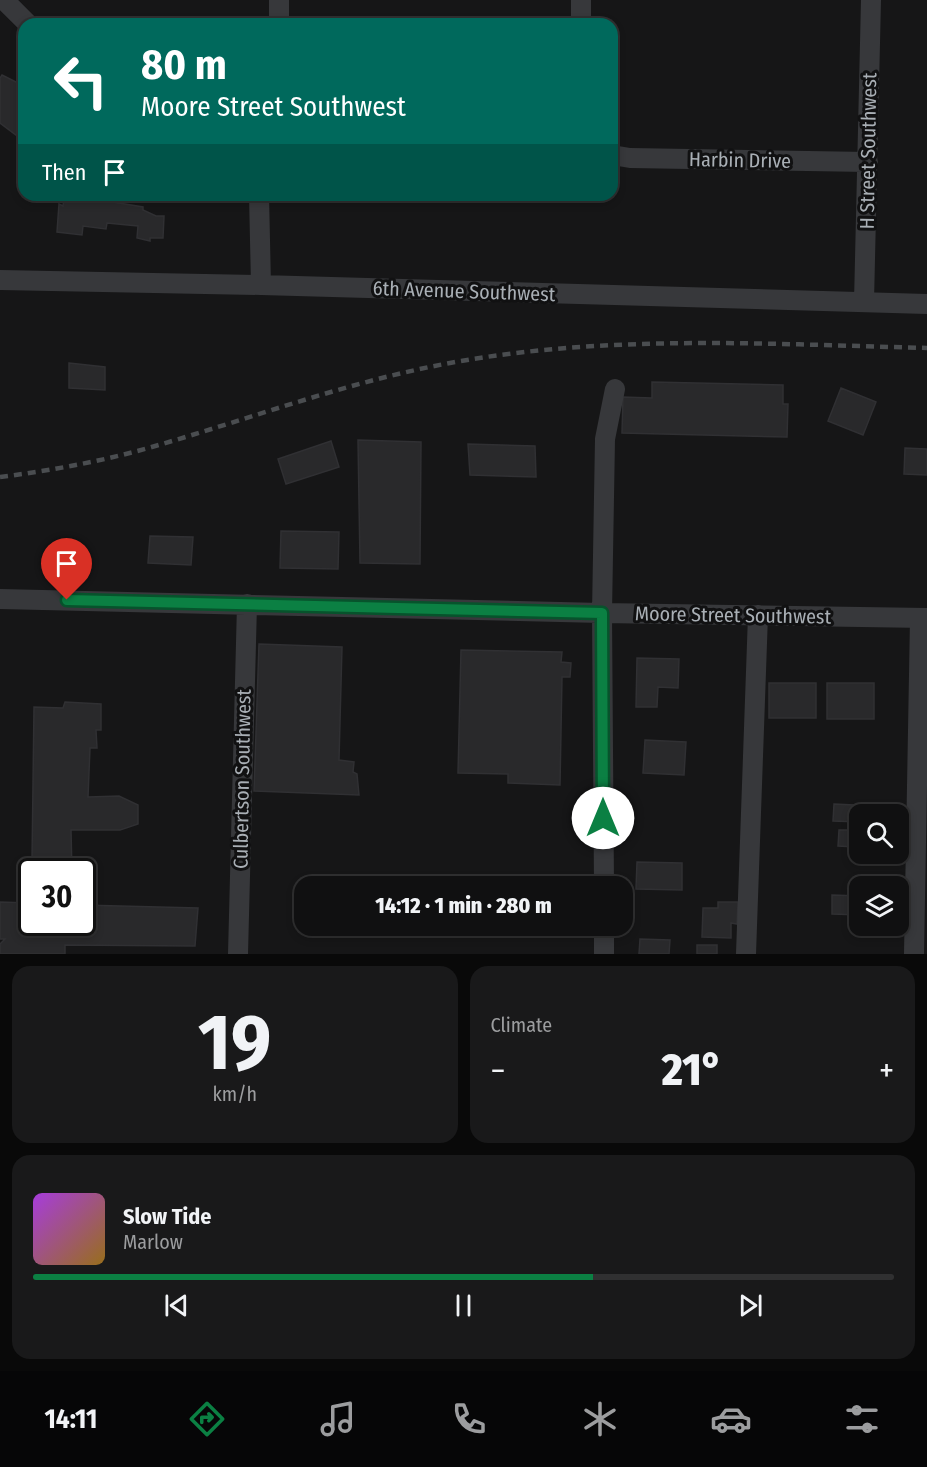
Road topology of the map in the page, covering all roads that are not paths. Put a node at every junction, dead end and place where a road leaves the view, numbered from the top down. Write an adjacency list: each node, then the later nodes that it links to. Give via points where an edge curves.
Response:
1 (4, 0): 5 (street)
2 (279, 0): 6 (street)
3 (581, 0): 7 (street)
4 (871, 0): 9 (street, H Street Southwest)
5 (22, 18)
6 (279, 18)
7 (581, 18)
8 (618, 156): 9 (street, Harbin Drive)
9 (868, 162): 13 (street, H Street Southwest)
10 (259, 201): 12 (street)
11 (0, 280): 12 (street, 6th Avenue Southwest)
12 (261, 285): 13 (street, 6th Avenue Southwest)
13 (864, 302): 14 (street, 6th Avenue Southwest)
14 (927, 304)
15 (615, 389): 18 (street, via 605,439)
16 (0, 599): 17 (street, Moore Street Southwest)
17 (247, 604): 18 (street, Moore Street Southwest); 23 (street, Culbertson Southwest)
18 (602, 613): 19 (street, Moore Street Southwest); 21 (street)
19 (758, 615): 20 (street, Moore Street Southwest); 25 (street)
20 (924, 618): 26 (street)
21 (604, 876)
22 (604, 936): 24 (street)
23 (238, 954)
24 (604, 954)
25 (746, 954)
26 (914, 954)

